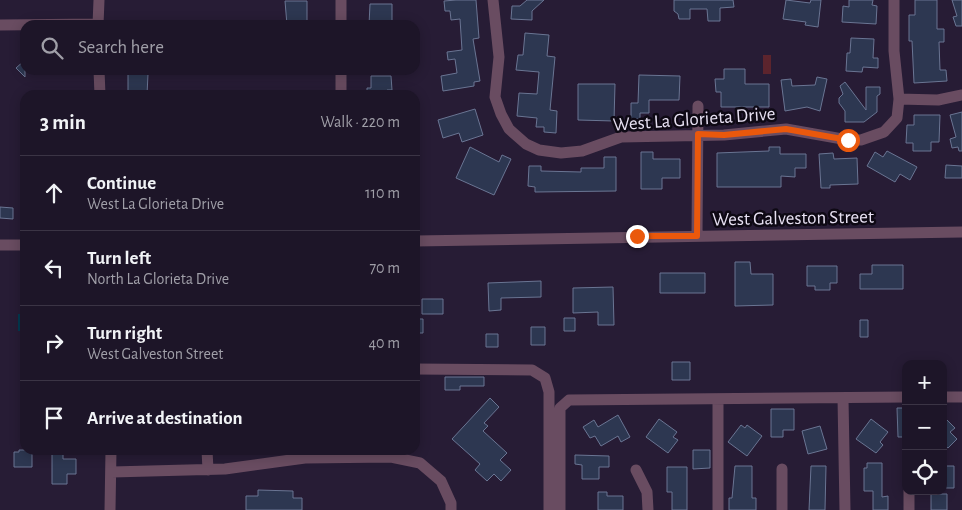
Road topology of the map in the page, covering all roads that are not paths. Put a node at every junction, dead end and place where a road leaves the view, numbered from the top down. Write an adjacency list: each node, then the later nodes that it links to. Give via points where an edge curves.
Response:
1 (99, 0): 5 (street)
2 (341, 0): 6 (street)
3 (493, 0): 16 (street, West La Glorieta Drive, via 498,57 495,97 509,129 526,144 539,150 561,153 582,151 621,137)
4 (894, 0): 14 (street, West La Glorieta Drive, via 894,51)
5 (98, 20)
6 (341, 20)
7 (0, 25): 8 (street)
8 (20, 25)
9 (99, 75): 11 (street)
10 (341, 75): 12 (street)
11 (100, 90)
12 (341, 90)
13 (962, 95): 14 (street, via 938,100)
14 (899, 99): 16 (street, West La Glorieta Drive, via 897,118 884,132 861,140 786,129)
15 (698, 106): 16 (street)
16 (698, 134): 18 (street)
17 (962, 232): 18 (street, West Galveston Street)
18 (697, 236): 19 (street, West Galveston Street)
19 (420, 240)
20 (20, 244): 21 (street)
21 (0, 245)
22 (420, 369): 39 (street, via 532,370 545,378 549,392)
23 (962, 396): 25 (street)
24 (902, 397): 26 (street)
25 (947, 397)
26 (843, 398): 27 (street); 44 (street)
27 (718, 400): 40 (street, via 569,400 560,408); 42 (street)
28 (111, 455): 35 (street)
29 (207, 455): 33 (street)
30 (300, 455): 33 (street)
31 (334, 455): 38 (street, via 391,457 420,463 441,481)
32 (782, 469): 43 (street)
33 (208, 470): 35 (street)
34 (636, 470): 41 (street, via 647,492)
35 (112, 472): 37 (street)
36 (909, 495): 45 (street)
37 (110, 510)
38 (451, 510)
39 (549, 510)
40 (560, 510)
41 (648, 510)
42 (718, 510)
43 (782, 510)
44 (845, 510)
45 (909, 510)

